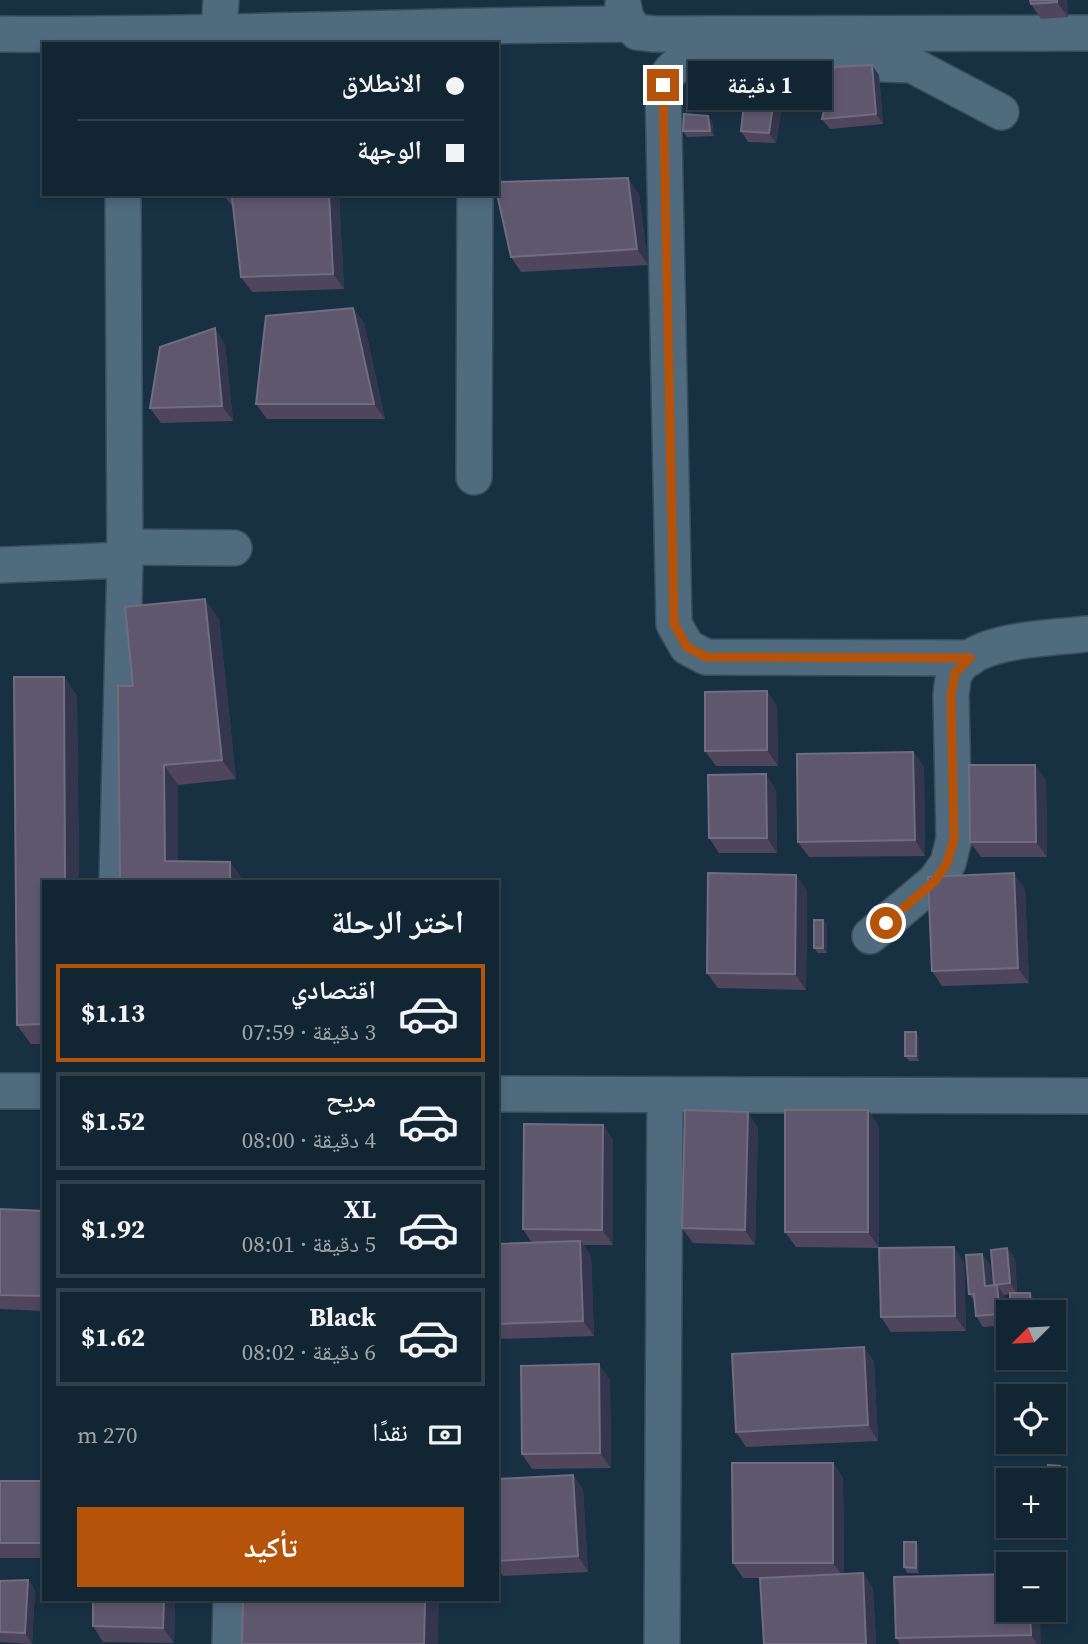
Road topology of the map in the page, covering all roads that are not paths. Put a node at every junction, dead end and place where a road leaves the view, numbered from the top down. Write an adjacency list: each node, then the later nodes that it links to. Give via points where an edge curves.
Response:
1 (626, 12): 3 (street, via 637,32 655,34); 5 (street)
2 (220, 16): 5 (street); 6 (street)
3 (1088, 33)
4 (0, 34): 6 (street)
5 (476, 34)
6 (123, 39)
7 (1000, 111): 15 (street, via 912,65 695,57 679,62 663,85 674,624 687,647 706,657)
8 (123, 196): 12 (street)
9 (475, 196): 10 (street)
10 (474, 477)
11 (234, 548): 12 (street)
12 (125, 553): 13 (street); 16 (street)
13 (0, 565)
14 (1088, 634): 15 (street, via 998,644)
15 (970, 658): 17 (street, via 955,673 951,695 954,839 947,863 935,881)
16 (117, 880)
17 (870, 936)
18 (0, 1091): 19 (street)
19 (42, 1091)
20 (499, 1094): 21 (street)
21 (665, 1095): 22 (street); 25 (street)
22 (1088, 1096)
23 (230, 1601): 24 (street)
24 (230, 1644)
25 (662, 1644)

